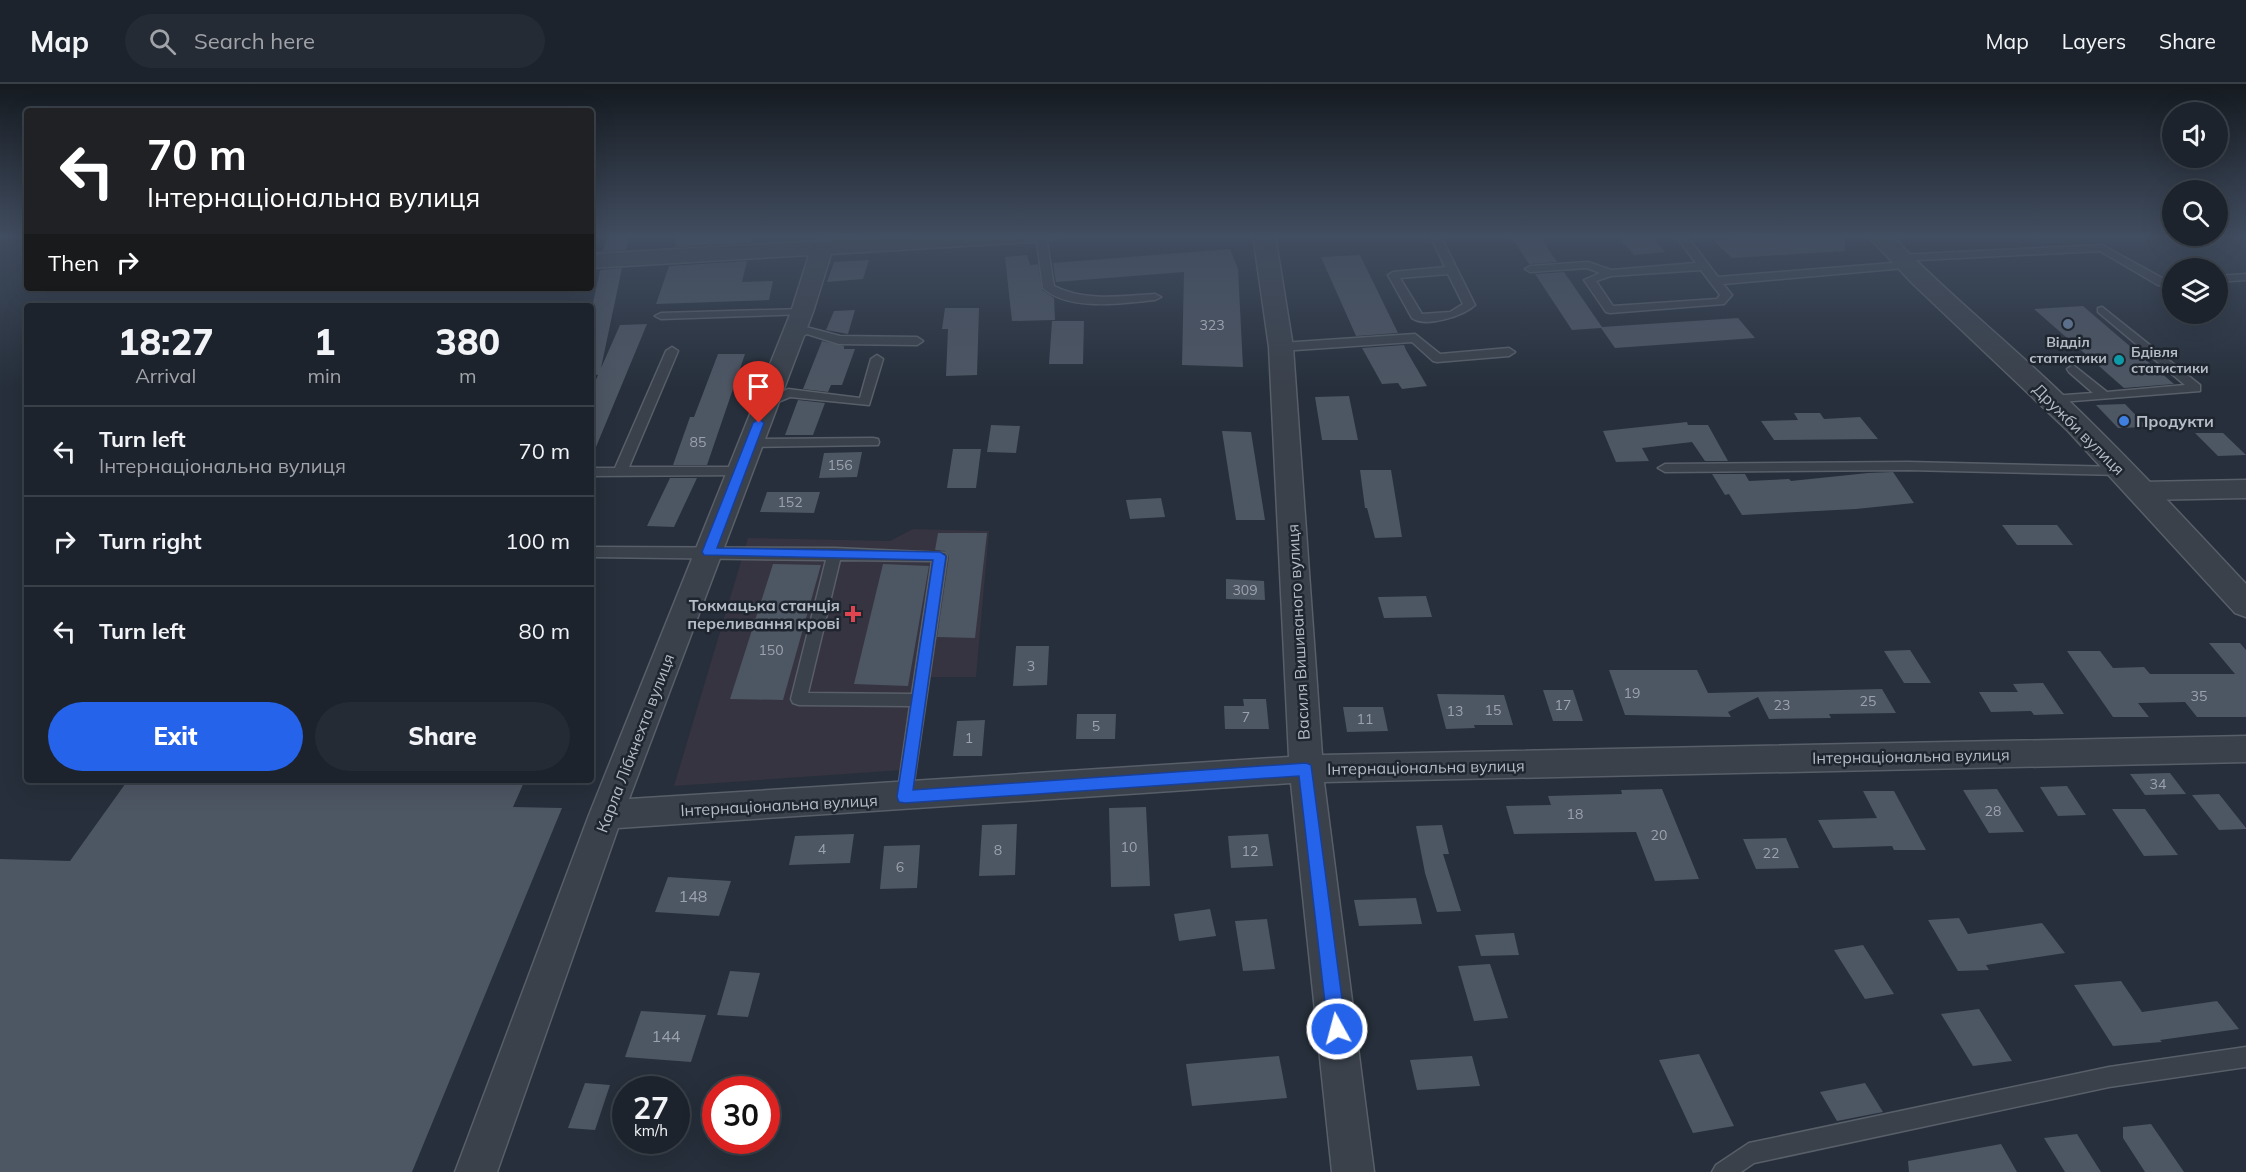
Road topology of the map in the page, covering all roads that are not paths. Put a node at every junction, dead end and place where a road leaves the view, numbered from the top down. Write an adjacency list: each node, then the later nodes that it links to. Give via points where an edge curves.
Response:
1 (809, 286): 12 (street, Карла Лібкнехта вулиця)
2 (1049, 286): 9 (lane, via 1063,296 1093,302)
3 (1272, 286): 14 (street, Василя Вишиваного вулиця)
4 (1399, 286): 5 (lane, via 1418,318 1453,315 1468,305)
5 (1459, 286)
6 (1594, 286): 7 (lane, via 1610,310 1720,302 1726,295)
7 (1719, 286)
8 (1928, 286): 20 (street, Дружби вулиця)
9 (1155, 297)
10 (2102, 310): 19 (lane, via 2196,388)
11 (661, 316): 12 (lane)
12 (796, 325): 13 (lane, via 839,340); 21 (street, Карла Лібкнехта вулиця)
13 (917, 341)
14 (1281, 347): 16 (lane, via 1415,338 1437,358); 37 (street, Василя Вишиваного вулиця)
15 (672, 351): 28 (lane)
16 (1509, 351)
17 (877, 359): 21 (lane, via 865,402 788,393)
18 (2073, 369): 19 (lane)
19 (2103, 396): 20 (lane)
20 (2052, 400): 26 (street, Дружби вулиця)
21 (766, 403): 22 (street, Карла Лібкнехта вулиця)
22 (751, 442): 23 (lane); 25 (street, Карла Лібкнехта вулиця)
23 (873, 442)
24 (1665, 468): 26 (lane, via 1908,466)
25 (740, 471): 28 (lane); 32 (street, Карла Лібкнехта вулиця)
26 (2122, 471): 30 (street, Дружби вулиця)
27 (594, 472): 28 (lane)
28 (620, 472)
29 (2246, 489): 30 (street)
30 (2141, 491): 34 (street, Дружби вулиця)
31 (594, 552): 32 (lane)
32 (709, 552): 33 (lane); 39 (street, Карла Лібкнехта вулиця)
33 (835, 553): 35 (lane, via 940,556); 35 (lane, via 799,699)
34 (2246, 605)
35 (919, 700): 38 (lane)
36 (2246, 749): 37 (street, Інтернаціональна вулиця)
37 (1306, 769): 38 (street, Інтернаціональна вулиця); 42 (street, Василя Вишиваного вулиця)
38 (905, 797): 39 (street, Інтернаціональна вулиця)
39 (606, 815): 41 (street, Карла Лібкнехта вулиця)
40 (2246, 1057): 43 (lane, via 2109,1077 1749,1154)
41 (476, 1172)
42 (1353, 1172)
43 (1723, 1172)

